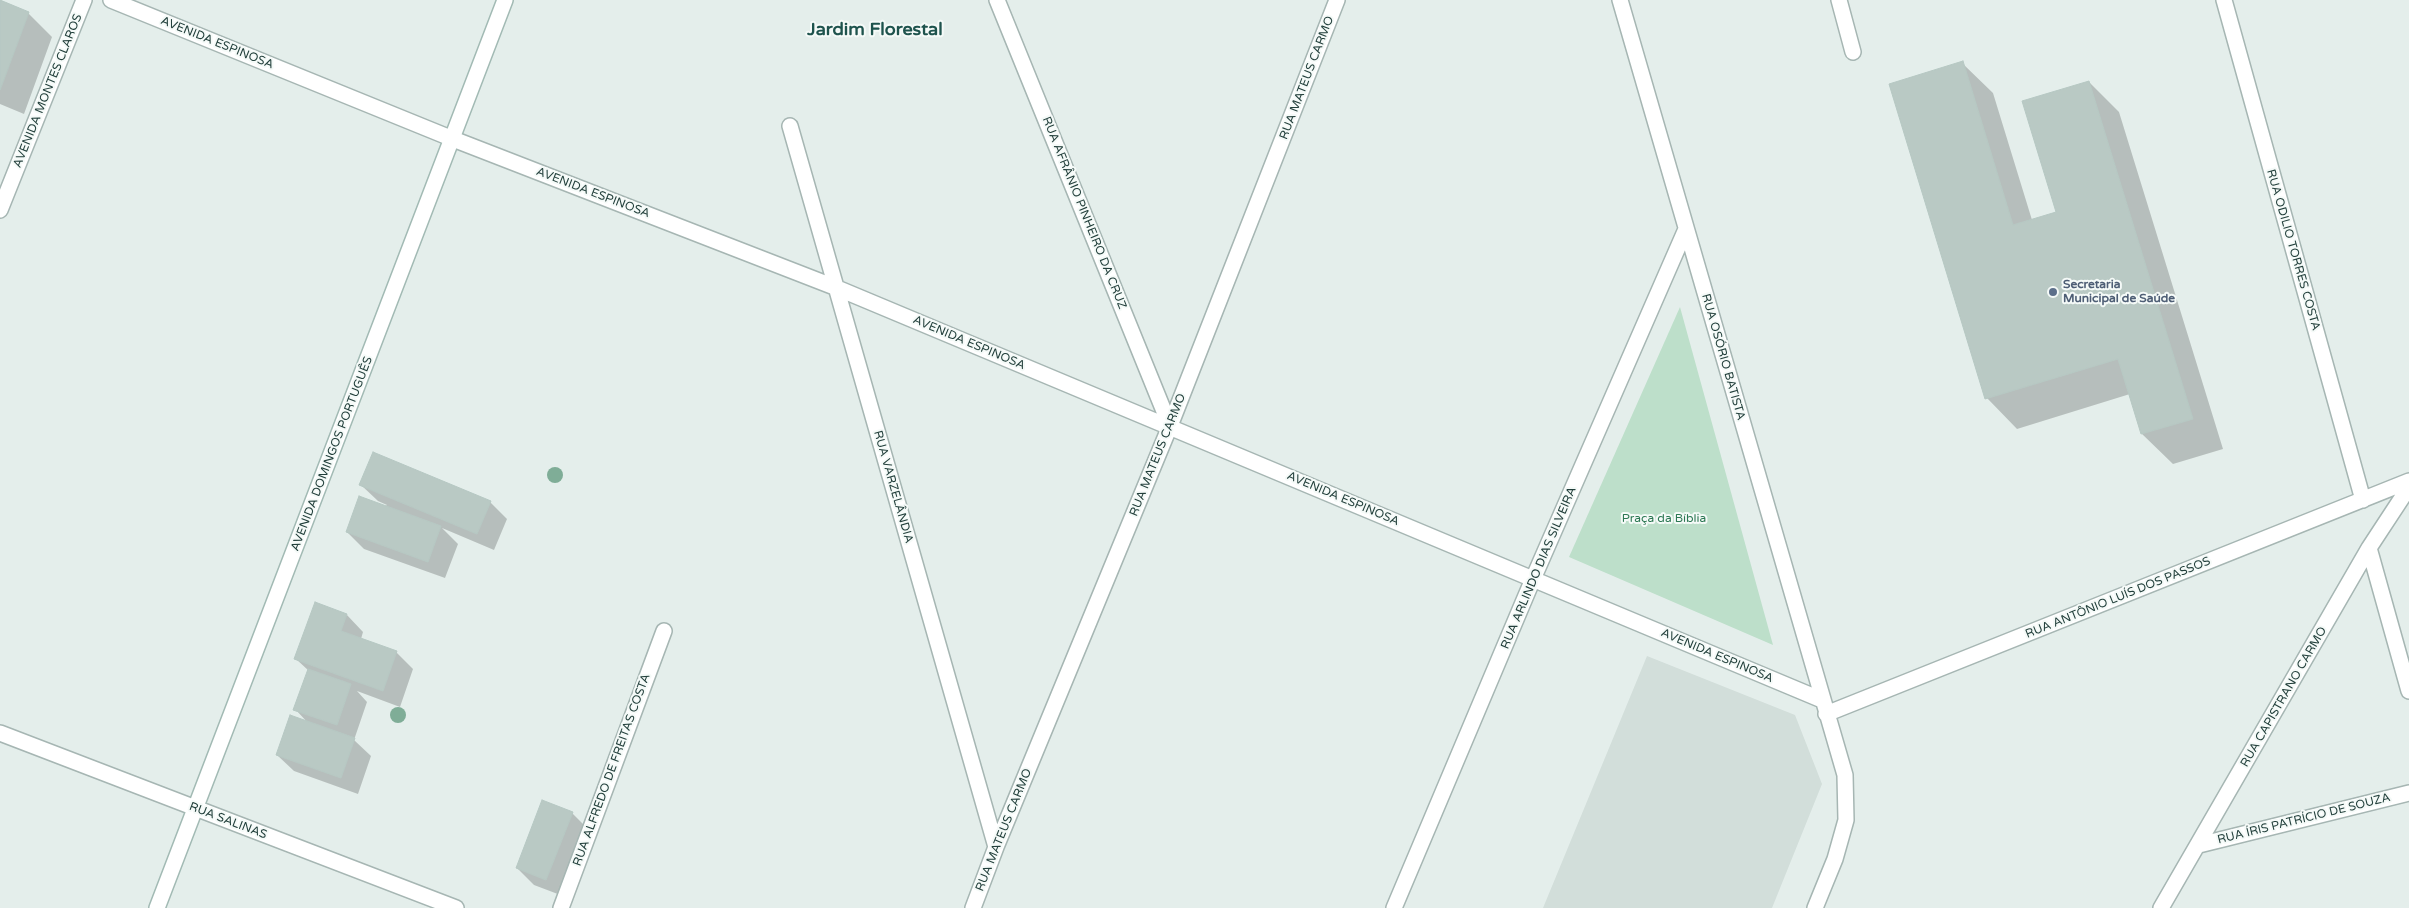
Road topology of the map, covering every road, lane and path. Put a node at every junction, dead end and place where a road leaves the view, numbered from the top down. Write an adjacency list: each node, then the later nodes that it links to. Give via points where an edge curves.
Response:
1 (84, 0): 12 (street, AVENIDA MONTES CLAROS)
2 (111, 0): 11 (street, AVENIDA ESPINOSA)
3 (505, 0): 11 (street, AVENIDA DOMINGOS PORTUGUÊS)
4 (997, 0): 15 (street, RUA AFRÂNIO PINHEIRO DA CRUZ)
5 (1337, 0): 15 (street, RUA MATEUS CARMO)
6 (1620, 0): 13 (street, RUA OSÓRIO BATISTA)
7 (1838, 0): 9 (street)
8 (2224, 0): 18 (street, RUA ODILIO TORRES COSTA)
9 (1853, 52)
10 (790, 126): 14 (street, RUA VARZELÂNDIA)
11 (453, 139): 14 (street, AVENIDA ESPINOSA); 26 (street, AVENIDA DOMINGOS PORTUGUÊS)
12 (0, 210)
13 (1686, 229): 20 (street, RUA ARLINDO DIAS SILVEIRA); 23 (street, RUA OSÓRIO BATISTA)
14 (837, 288): 15 (street, AVENIDA ESPINOSA); 28 (street, RUA VARZELÂNDIA)
15 (1170, 426): 20 (street, AVENIDA ESPINOSA); 28 (street, RUA MATEUS CARMO)
16 (2409, 481): 18 (street, RUA ANTÔNIO LUÍS DOS PASSOS)
17 (2409, 487): 19 (street, RUA CAPISTRANO CARMO)
18 (2363, 500): 23 (street, RUA ANTÔNIO LUÍS DOS PASSOS)
19 (2369, 548): 22 (street); 27 (street, RUA CAPISTRANO CARMO)
20 (1533, 579): 23 (street, AVENIDA ESPINOSA); 33 (street, RUA ARLINDO DIAS SILVEIRA)
21 (664, 631): 31 (street, RUA ALFREDO DE FREITAS COSTA)
22 (2409, 691)
23 (1824, 707): 34 (street, RUA OSÓRIO BATISTA, via 1845,776 1846,820 1835,859)
24 (0, 733): 26 (street, RUA SALINAS)
25 (2409, 793): 27 (street, RUA ÍRIS PATRÍCIO DE SOUZA)
26 (196, 808): 29 (street, AVENIDA DOMINGOS PORTUGUÊS); 30 (street, RUA SALINAS)
27 (2199, 846): 35 (street, RUA CAPISTRANO CARMO)
28 (996, 847): 32 (street, RUA MATEUS CARMO)
29 (157, 908)
30 (456, 908)
31 (561, 908)
32 (973, 908)
33 (1394, 908)
34 (1815, 908)
35 (2161, 908)

